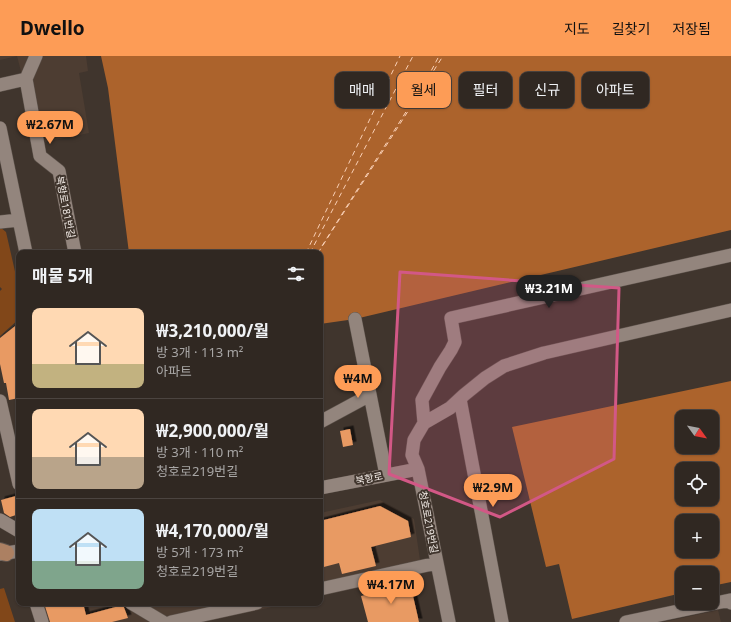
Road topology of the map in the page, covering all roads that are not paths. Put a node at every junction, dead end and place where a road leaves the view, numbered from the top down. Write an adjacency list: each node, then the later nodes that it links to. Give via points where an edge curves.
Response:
1 (36, 56): 2 (street)
2 (26, 79): 3 (street); 9 (street, 북항로181번길, via 40,156 59,171)
3 (0, 85)
4 (0, 128): 5 (street)
5 (2, 145): 6 (street)
6 (19, 220): 7 (street); 8 (street)
7 (0, 222)
8 (25, 250)
9 (75, 250)
10 (731, 256): 17 (street, via 451,318 455,342 422,400)
11 (731, 310): 14 (street, via 544,354 504,366)
12 (355, 319): 13 (street)
13 (370, 395): 16 (street); 20 (street)
14 (460, 399): 17 (street); 34 (street)
15 (0, 401): 19 (street)
16 (323, 420)
17 (424, 423): 18 (street, 청호로219번길, via 414,440 412,454)
18 (418, 469): 20 (street, 북항로); 24 (street, 청호로219번길)
19 (16, 471)
20 (386, 475): 21 (street, 북항로)
21 (323, 487)
22 (0, 520): 23 (street)
23 (16, 529)
24 (437, 563): 25 (street); 33 (street, 청호로219번길)
25 (323, 588)
26 (731, 603): 35 (street, via 730,600)
27 (37, 606): 30 (street)
28 (136, 606): 31 (street)
29 (243, 606): 32 (street)
30 (42, 622)
31 (163, 622)
32 (171, 622)
33 (449, 622)
34 (502, 622)
35 (626, 622)

